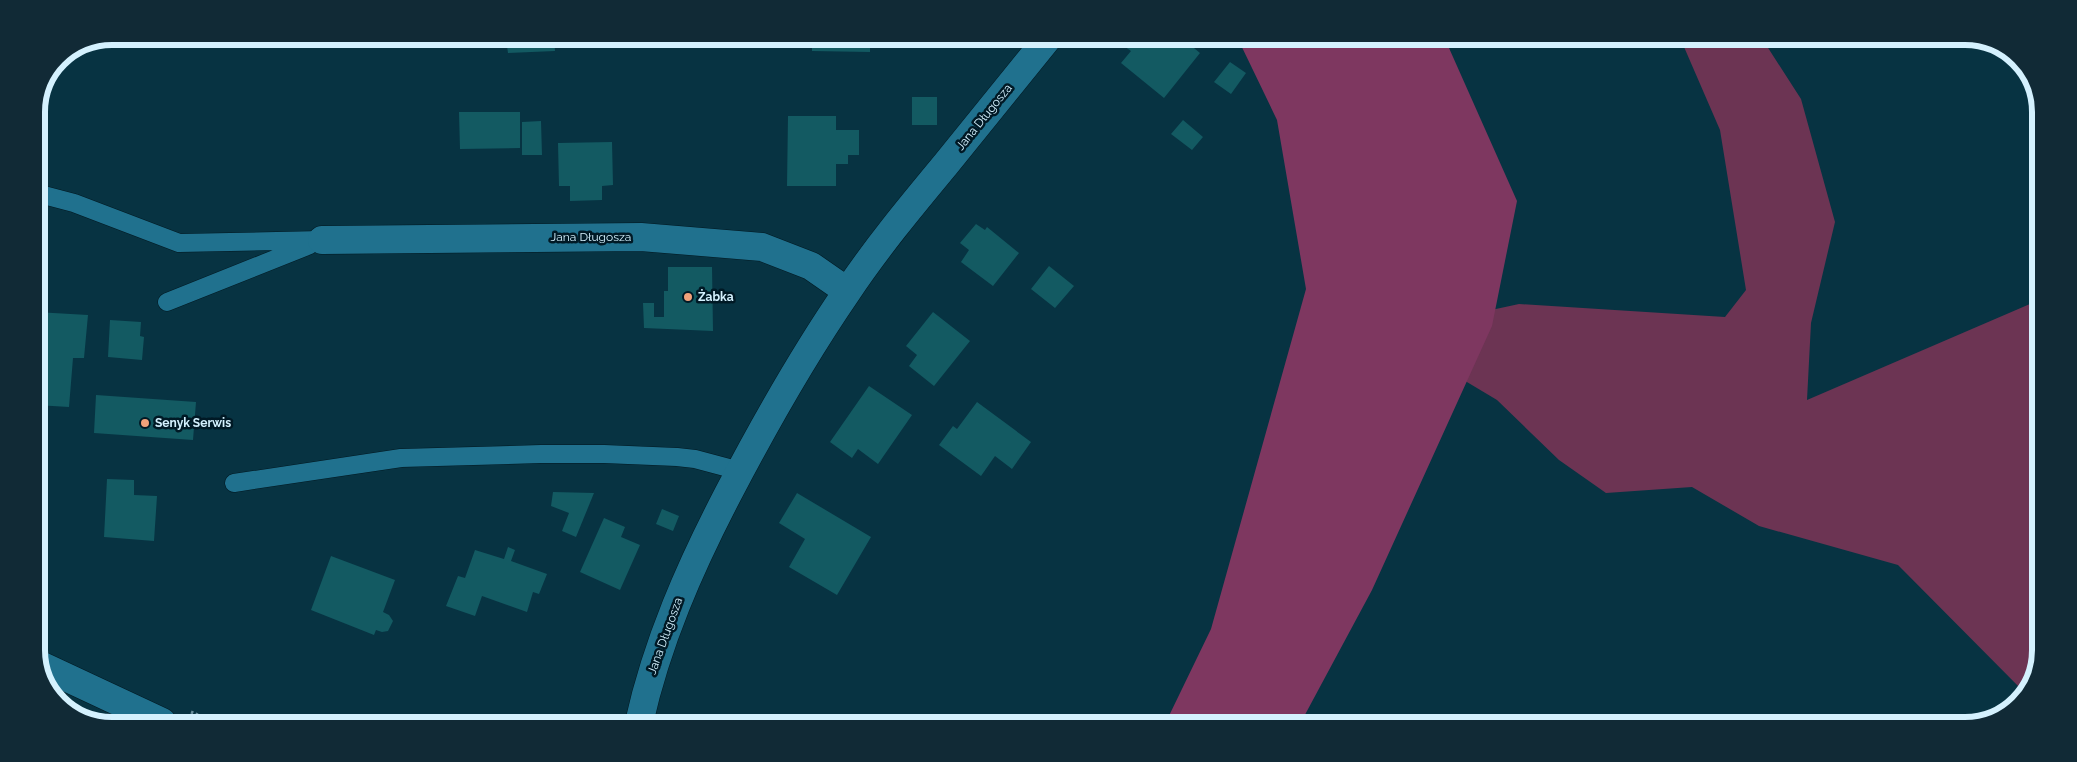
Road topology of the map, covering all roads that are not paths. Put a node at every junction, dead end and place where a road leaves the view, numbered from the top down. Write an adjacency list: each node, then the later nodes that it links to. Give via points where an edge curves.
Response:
1 (1042, 45): 4 (street, Jana Długosza, via 901,218)
2 (45, 195): 3 (lane, via 74,203 179,243)
3 (322, 240): 4 (street, Jana Długosza, via 641,237 762,247 811,266); 5 (lane)
4 (847, 291): 6 (street, Jana Długosza, via 793,376)
5 (166, 302)
6 (740, 471): 7 (lane, via 677,457 541,454 401,458); 10 (street, Jana Długosza, via 697,554 668,625 647,686)
7 (234, 483)
8 (49, 670): 9 (street)
9 (151, 717)
10 (640, 717)

